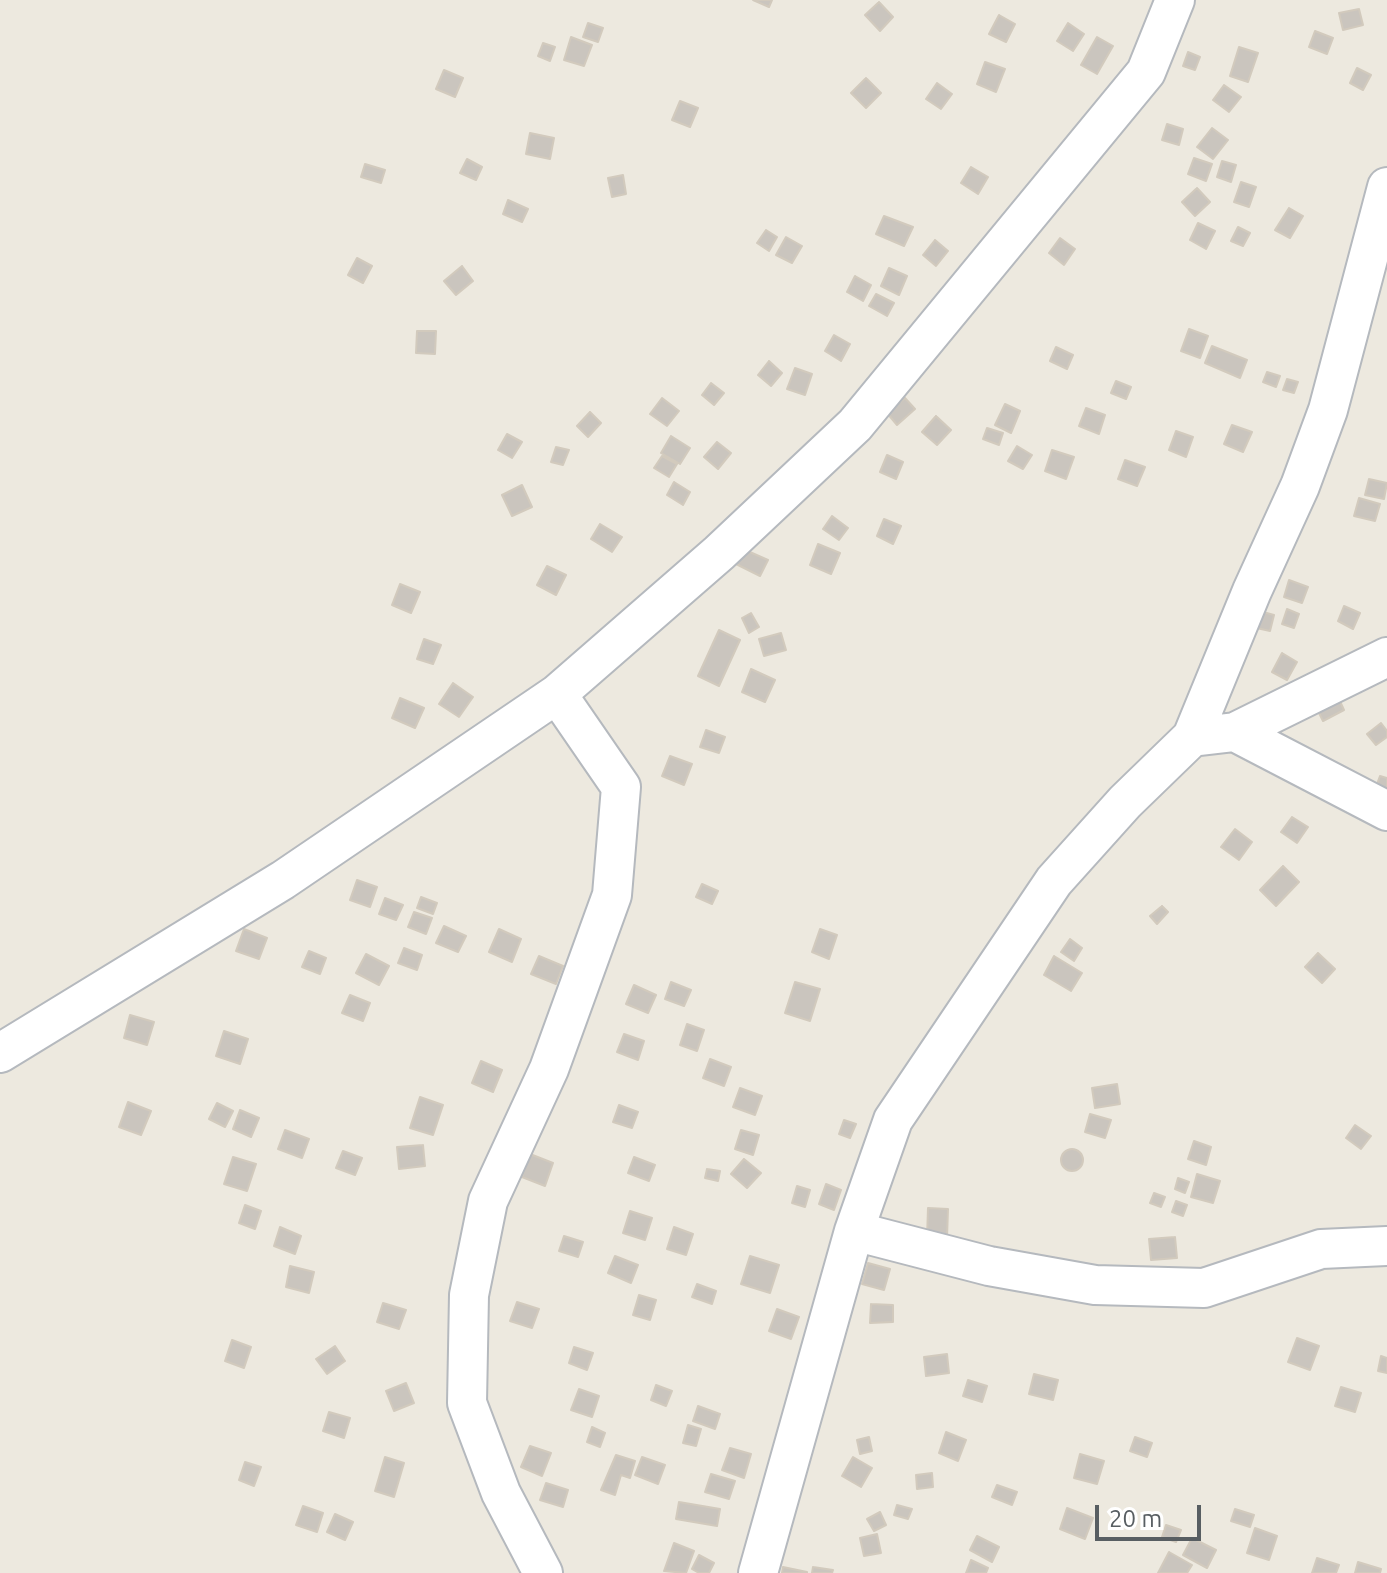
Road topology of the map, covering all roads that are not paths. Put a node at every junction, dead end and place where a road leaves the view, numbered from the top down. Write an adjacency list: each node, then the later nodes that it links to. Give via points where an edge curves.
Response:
1 (1175, 0): 4 (street, via 1146,72 855,425)
2 (1387, 187): 6 (street, via 1328,410)
3 (1387, 657): 5 (street)
4 (557, 694): 8 (street, via 283,880); 11 (street, via 621,787 612,895 549,1069 488,1201 469,1295 467,1388 467,1403 501,1493)
5 (1235, 732): 6 (street); 7 (street)
6 (1192, 737): 9 (street, via 1054,881 893,1120)
7 (1387, 811)
8 (0, 1053)
9 (854, 1231): 10 (street, via 989,1266 1095,1285 1189,1288 1204,1288 1321,1249); 12 (street)
10 (1387, 1246)
11 (543, 1573)
12 (758, 1573)

